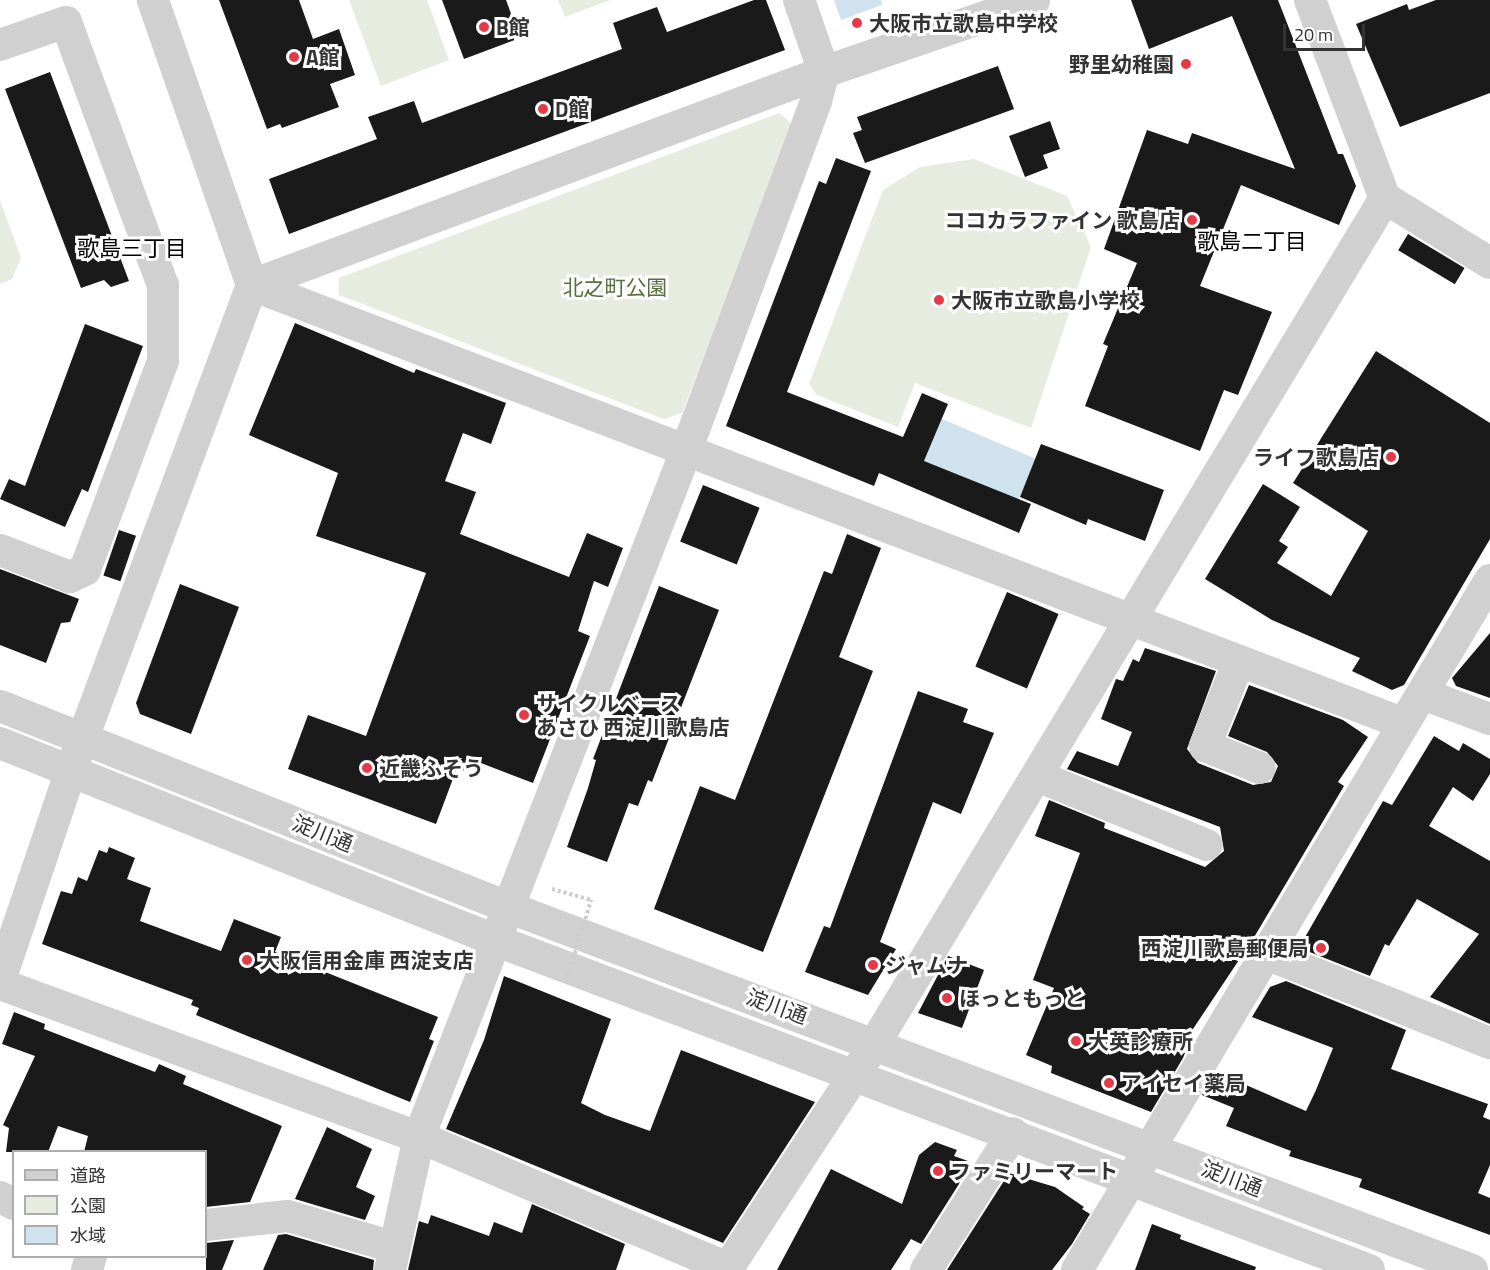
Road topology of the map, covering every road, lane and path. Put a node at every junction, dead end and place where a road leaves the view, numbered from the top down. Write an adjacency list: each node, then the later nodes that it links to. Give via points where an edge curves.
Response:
1 (153, 0): 9 (street)
2 (799, 0): 6 (street)
3 (1034, 0): 6 (street)
4 (1310, 0): 7 (street)
5 (0, 45): 11 (street, via 66,22 163,285 163,361 85,570 70,577)
6 (824, 72): 9 (street); 10 (street)
7 (1385, 198): 8 (street); 13 (street)
8 (1490, 263)
9 (252, 285): 10 (street); 19 (street)
10 (686, 451): 13 (street); 26 (street)
11 (0, 550)
12 (1490, 580): 15 (street)
13 (1129, 620): 14 (street); 23 (street)
14 (1239, 661): 18 (street); 21 (street, via 1205,746)
15 (1423, 694): 17 (street); 18 (street)
16 (0, 706): 19 (street, 淀川通)
17 (1490, 719)
18 (1402, 723): 28 (street)
19 (84, 737): 22 (street); 26 (street, 淀川通)
20 (0, 743): 22 (street, 淀川通)
21 (1260, 768)
22 (71, 770): 27 (street, 淀川通); 29 (street)
23 (1037, 776): 24 (street); 32 (street)
24 (1207, 845)
25 (552, 889): 30 (path, bridge, via 591,900)
26 (510, 908): 27 (street); 32 (street, 淀川通)
27 (497, 941): 34 (street, 淀川通); 36 (street)
28 (1266, 954): 33 (street); 37 (street)
29 (0, 980)
30 (566, 982)
31 (0, 984): 36 (street)
32 (875, 1043): 34 (street); 37 (street, 淀川通)
33 (1490, 1043)
34 (855, 1073): 35 (street, 淀川通); 41 (street)
35 (1013, 1133): 38 (street, 淀川通); 42 (street)
36 (419, 1137): 40 (street); 41 (street)
37 (1152, 1148): 38 (street); 45 (street, 淀川通)
38 (1133, 1179): 43 (street); 44 (street, 淀川通)
39 (207, 1225): 40 (street, via 288,1216)
40 (392, 1258)
41 (728, 1269)
42 (926, 1270)
43 (1077, 1270)
44 (1369, 1270)
45 (1472, 1270)

